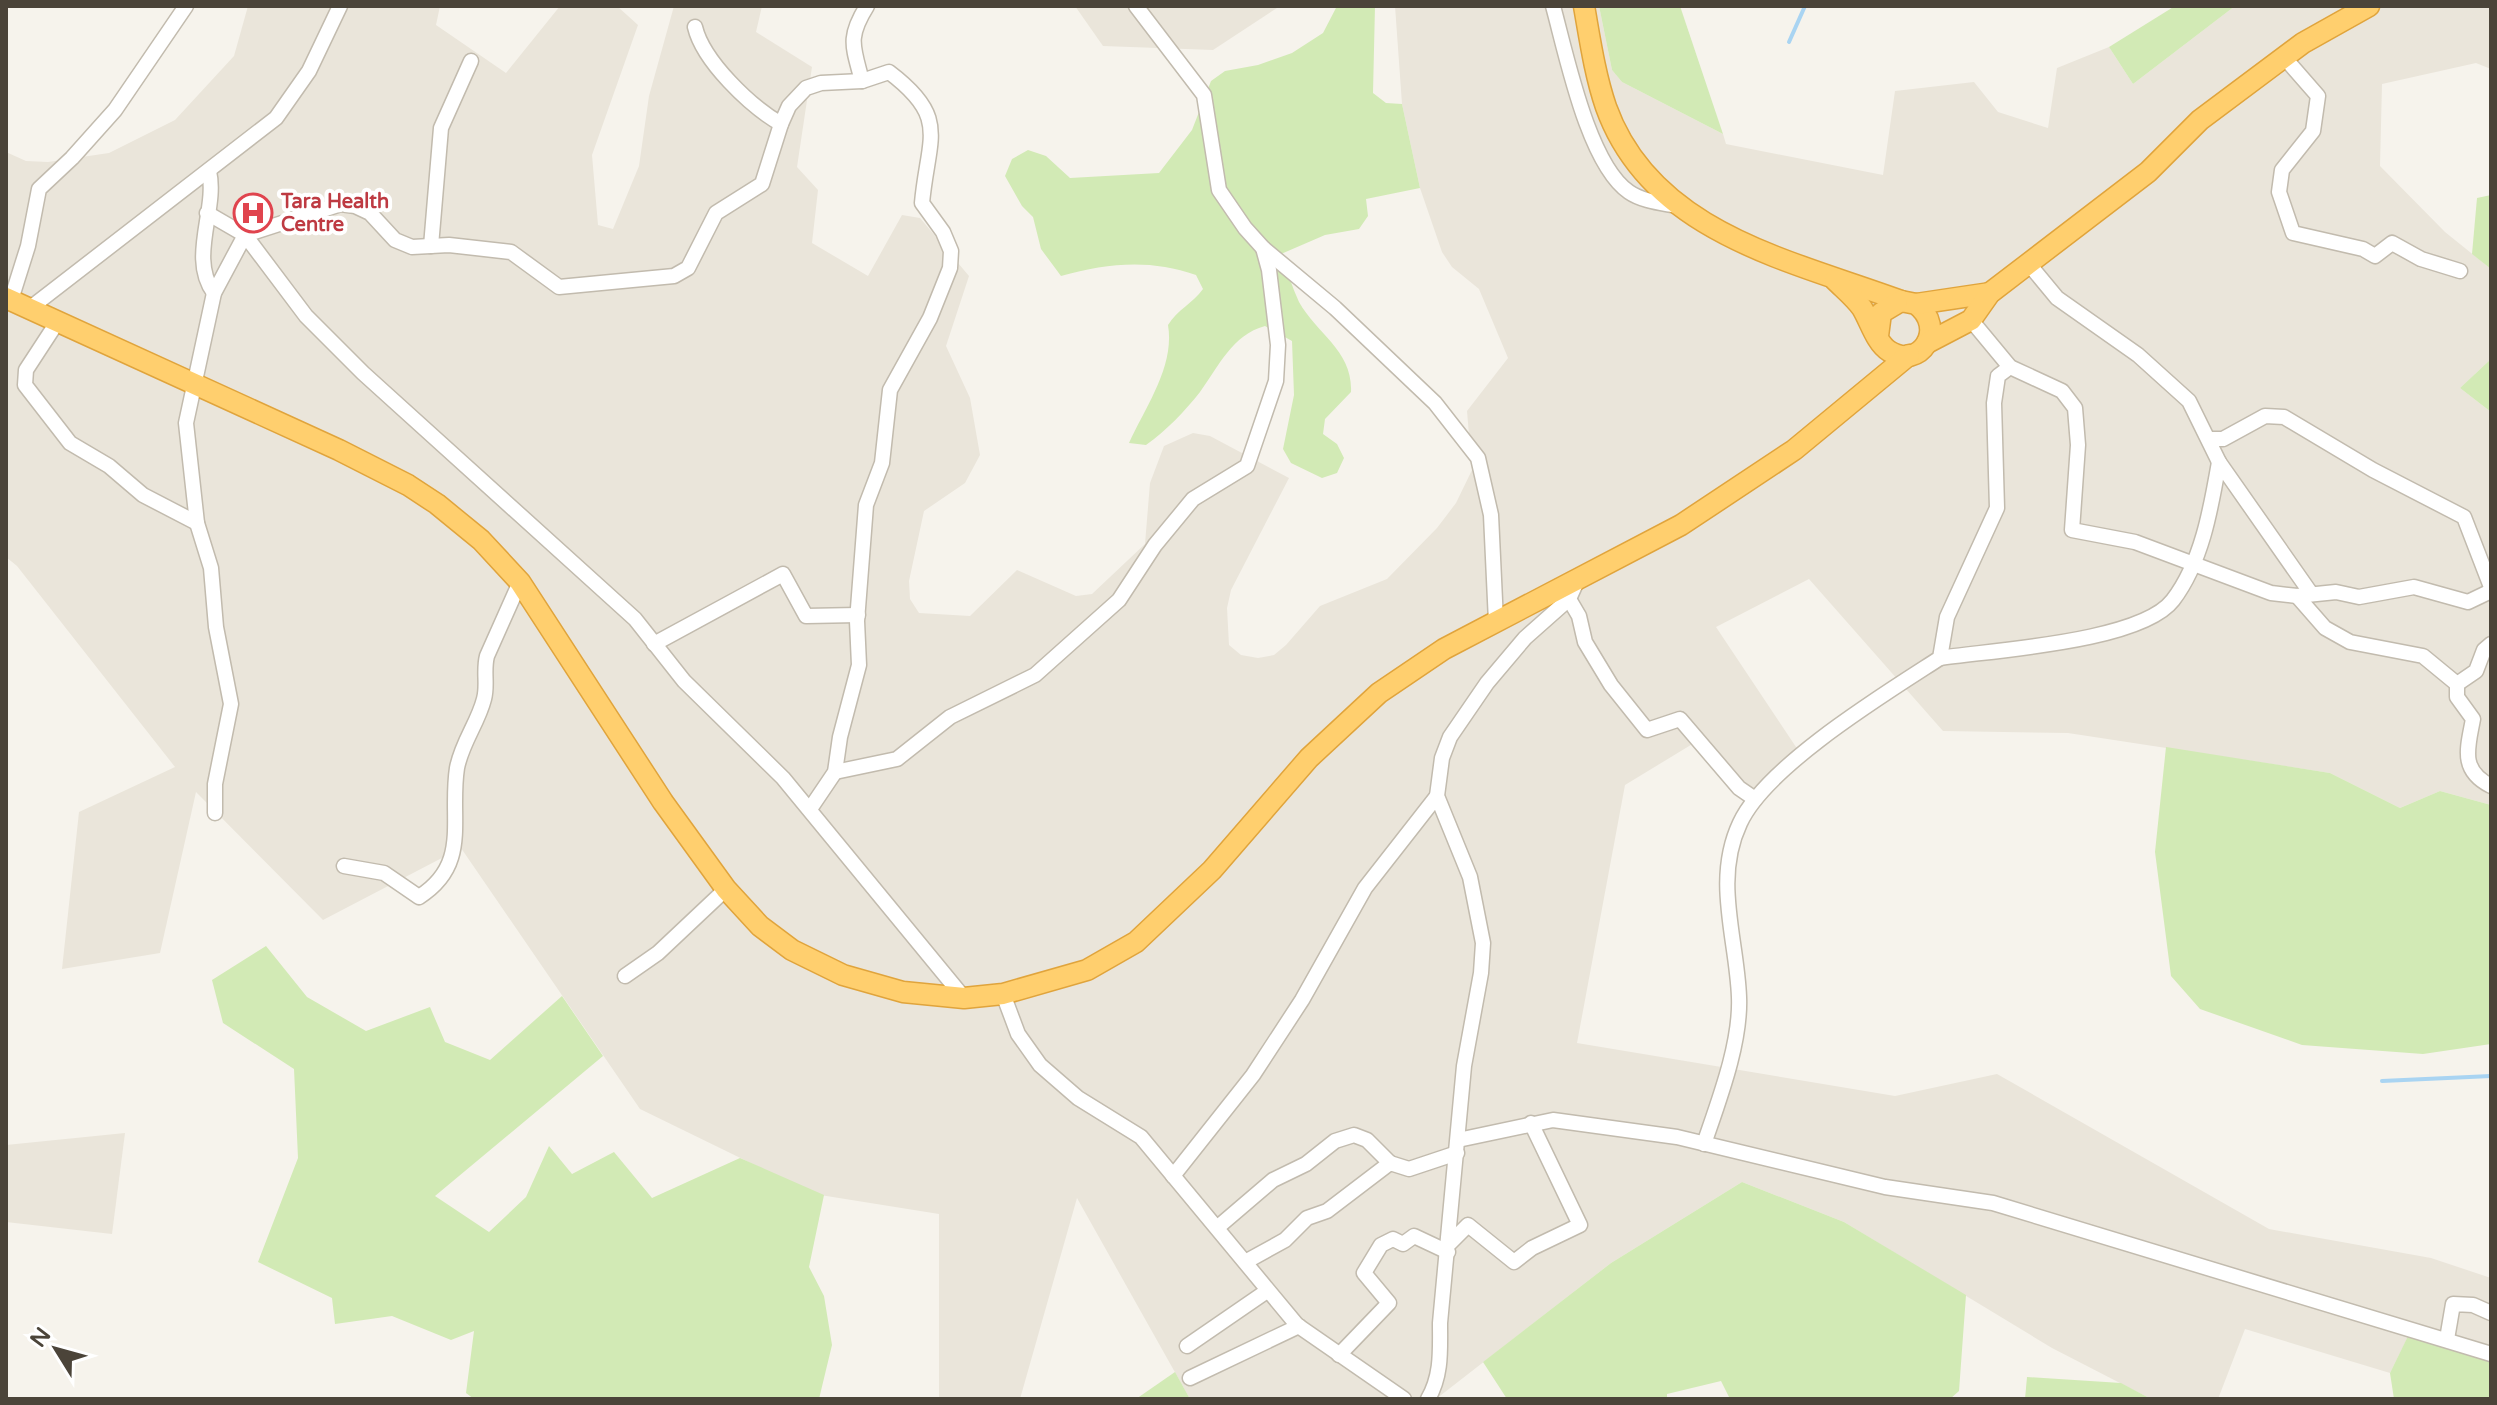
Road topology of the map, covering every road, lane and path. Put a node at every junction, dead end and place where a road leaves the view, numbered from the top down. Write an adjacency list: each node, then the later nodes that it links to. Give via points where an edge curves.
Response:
1 (186, 6): 24 (street, via 115,110 39,189)
2 (340, 6): 13 (street, via 309,71 276,118)
3 (867, 6): 11 (street, via 851,41)
4 (1136, 6): 18 (street, via 1204,95 1219,190)
5 (1553, 6): 14 (street, via 1575,88 1615,177 1629,192)
6 (1584, 6): 14 (highway, via 1612,121 1626,148)
7 (2369, 6): 9 (highway)
8 (695, 27): 12 (street, via 707,59)
9 (2284, 57): 19 (highway, via 2200,120 2148,172); 20 (street, via 2318,96 2313,131 2282,170 2279,192 2293,233 2375,256 2392,243)
10 (471, 61): 17 (street, via 441,128)
11 (862, 81): 12 (street, via 806,88); 43 (street, via 889,72 914,90 933,123 922,203 951,251 944,286 890,390 882,463 866,505)
12 (781, 124): 17 (street, via 765,179 716,213 682,274 559,287 511,252)
13 (209, 171): 15 (street); 24 (street)
14 (1676, 206): 21 (highway, via 1724,236)
15 (207, 213): 16 (street); 22 (street, via 203,273)
16 (245, 235): 17 (street, via 341,204 370,213 395,240 412,247); 22 (street); 45 (street, via 306,316 597,582)
17 (431, 246)
18 (1263, 248): 44 (street, via 1343,315 1465,437 1488,491); 49 (street, via 1278,345 1276,381 1247,466 1193,499 1119,600 1035,675 958,712 897,759)
19 (2028, 263): 23 (highway); 34 (street, via 2057,298 2138,355 2189,401)
20 (2460, 271)
21 (1833, 278): 25 (highway); 28 (highway, via 1860,306)
22 (214, 293): 33 (street)
23 (1990, 293): 25 (highway); 26 (highway)
24 (15, 302): 27 (highway)
25 (1908, 302): 28 (highway, via 1881,313); 29 (highway, via 1930,321)
26 (1971, 320): 29 (highway); 31 (street)
27 (56, 324): 33 (highway); 36 (street, via 26,370 25,385 70,443 143,495)
28 (1880, 342): 30 (highway, via 1900,356); 32 (highway, via 1885,360)
29 (1927, 343): 30 (highway)
30 (1909, 355): 32 (highway)
31 (2010, 367): 37 (street, via 2062,391 2075,408 2072,530 2135,542); 47 (street, via 1998,376 1994,403 1997,508 1947,617)
32 (1878, 381): 38 (highway, via 1794,450 1681,525)
33 (194, 385): 36 (street, via 186,423); 39 (highway, via 408,485 481,540)
34 (2210, 439): 35 (street); 40 (street, via 2223,439 2265,416 2294,421 2464,517)
35 (2219, 462): 37 (street, via 2211,510); 41 (street)
36 (197, 523): 54 (street, via 211,568 231,704 215,784)
37 (2192, 563): 41 (street, via 2251,587); 47 (street, via 2172,601 2143,621 2085,637)
38 (1578, 579): 42 (street); 44 (highway)
39 (520, 582): 55 (street, via 487,656 485,697 457,768 455,850 449,868 419,897 384,873); 56 (highway)
40 (2491, 589): 41 (street, via 2468,602 2414,587 2359,597)
41 (2304, 594): 48 (street, via 2325,628 2350,642 2423,656)
42 (1569, 599): 51 (street, via 1525,638 1450,737); 52 (street, via 1585,642 1647,730 1680,719 1739,788)
43 (858, 615): 45 (street, via 806,616 783,574); 49 (street, via 859,665)
44 (1496, 622): 58 (highway, via 1444,649 1357,713 1309,758 1212,870 1136,942 1087,970)
45 (654, 644): 53 (street)
46 (2491, 644): 48 (street, via 2476,671)
47 (1940, 658): 52 (street, via 1851,716)
48 (2457, 684): 50 (street, via 2457,697 2473,719 2465,746 2468,758 2478,779)
49 (835, 772): 53 (street)
50 (2491, 786)
51 (1437, 796): 62 (street, via 1470,877 1483,943); 64 (street, via 1365,888 1253,1075)
52 (1755, 799): 61 (street, via 1738,825 1726,901 1740,999 1730,1069)
53 (810, 809): 59 (street)
54 (215, 813)
55 (344, 866)
56 (726, 889): 57 (street, via 658,953); 59 (highway, via 768,933 843,975 903,992)
57 (625, 976)
58 (1003, 994): 59 (highway); 64 (street, via 1018,1034 1040,1065 1078,1098 1141,1137)
59 (964, 998)
60 (1531, 1123): 61 (street, via 1595,1124); 62 (street); 66 (street, via 1580,1225 1514,1262 1468,1225)
61 (1704, 1144): 71 (street, via 1885,1187 1993,1203)
62 (1458, 1146): 63 (street, via 1409,1169); 66 (street)
63 (1390, 1163): 65 (street, via 1367,1140 1354,1135 1335,1141 1306,1164 1273,1180); 67 (street, via 1327,1211 1307,1218 1285,1240)
64 (1173, 1176): 65 (street)
65 (1218, 1227): 67 (street)
66 (1448, 1248): 74 (street, via 1414,1236 1403,1244 1393,1239 1381,1245 1364,1273 1389,1303); 77 (street, via 1440,1360)
67 (1247, 1261): 68 (street)
68 (1267, 1291): 70 (street); 72 (street)
69 (2491, 1313): 71 (street, via 2453,1304)
70 (1299, 1326): 74 (street); 75 (street)
71 (2447, 1339): 73 (street)
72 (1187, 1346)
73 (2491, 1354)
74 (1339, 1355): 76 (street)
75 (1190, 1378)
76 (1404, 1399)
77 (1428, 1399)

